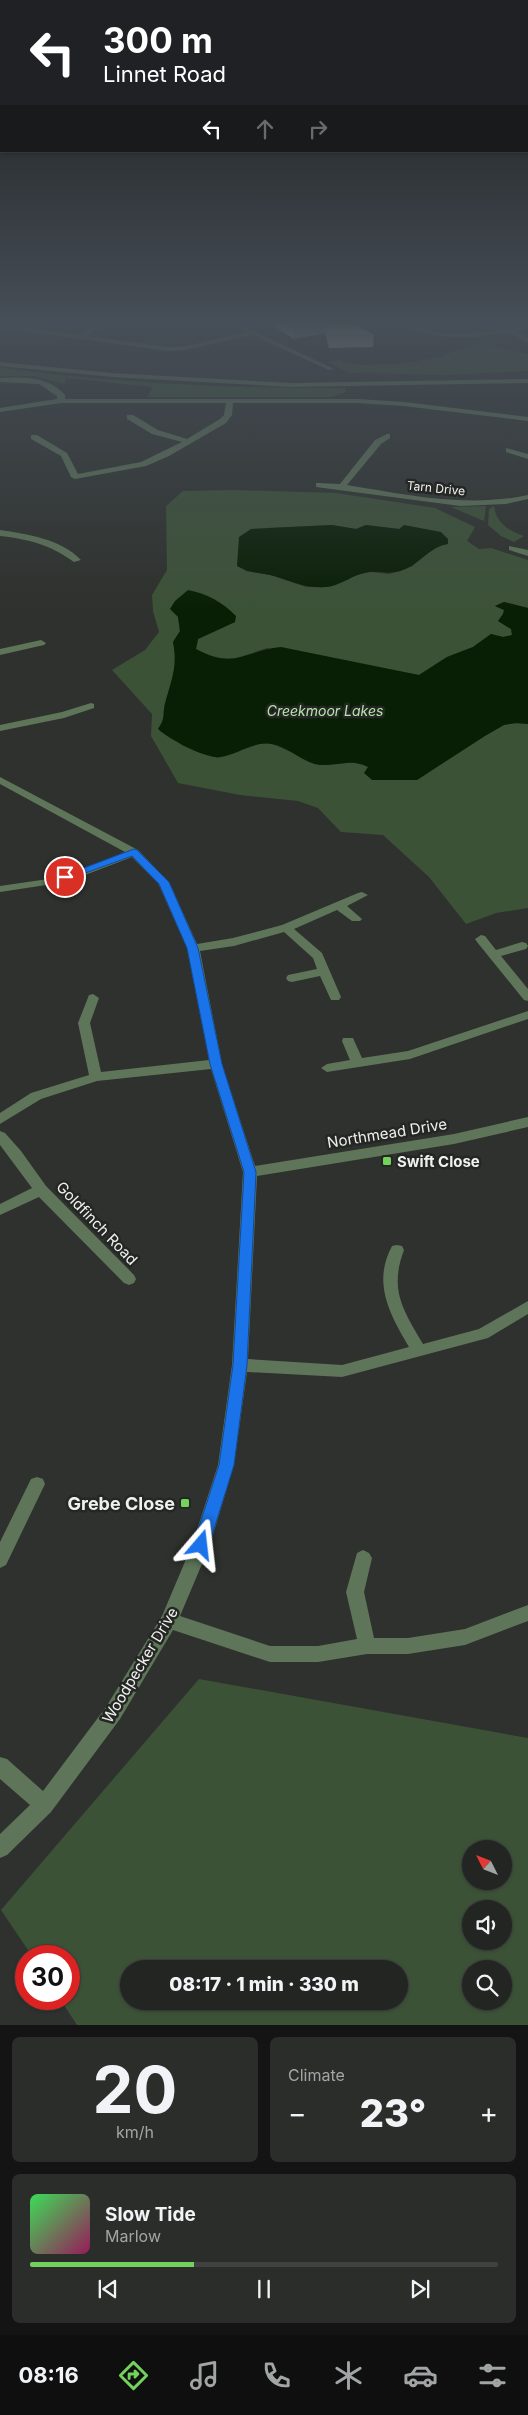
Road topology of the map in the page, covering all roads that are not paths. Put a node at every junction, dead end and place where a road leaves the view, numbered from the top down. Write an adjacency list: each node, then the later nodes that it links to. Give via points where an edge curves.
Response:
1 (132, 418): 5 (street, via 155,432)
2 (225, 418): 5 (street)
3 (387, 436): 9 (street, via 378,442)
4 (34, 437): 5 (street, via 64,455 76,480 143,464)
5 (187, 441)
6 (509, 450): 7 (street)
7 (528, 457)
8 (319, 485): 9 (street, Tarn Drive)
9 (342, 487): 10 (street, Tarn Drive, via 446,502 492,503)
10 (528, 497)
11 (0, 533): 14 (street, via 46,541)
12 (512, 548): 13 (street)
13 (528, 553)
14 (77, 560)
15 (0, 641): 17 (street)
16 (41, 642): 17 (street)
17 (15, 648): 18 (street)
18 (0, 652)
19 (91, 706): 20 (street)
20 (0, 728)
21 (0, 780): 22 (street, Woodpecker Drive)
22 (134, 852): 23 (street, via 82,873 49,882); 30 (street, Woodpecker Drive, via 163,882)
23 (0, 889)
24 (362, 895): 25 (street)
25 (338, 904): 26 (street); 27 (street)
26 (356, 919)
27 (286, 928): 30 (street, via 234,942); 32 (street, via 318,956)
28 (481, 939): 31 (street)
29 (522, 946): 31 (street)
30 (193, 948): 40 (street, Woodpecker Drive)
31 (494, 954): 36 (street)
32 (324, 972): 33 (street); 34 (street)
33 (292, 978)
34 (335, 997)
35 (93, 998): 42 (street, via 84,1023)
36 (528, 998)
37 (528, 1015): 39 (street, via 410,1055)
38 (348, 1041): 39 (street)
39 (358, 1063): 41 (street)
40 (216, 1064): 42 (street); 46 (street, Woodpecker Drive)
41 (327, 1068)
42 (96, 1077): 43 (street, via 36,1096)
43 (0, 1118)
44 (528, 1122): 46 (street, Northmead Drive, via 454,1139)
45 (0, 1136): 47 (street, Goldfinch Road)
46 (250, 1172): 53 (street, Woodpecker Drive)
47 (42, 1190): 48 (street, Goldfinch Road); 50 (street, Goldfinch Road)
48 (0, 1210)
49 (397, 1250): 52 (street, via 389,1274 391,1293)
50 (129, 1279)
51 (528, 1307): 52 (street, via 484,1334)
52 (419, 1351): 53 (street, via 342,1371)
53 (240, 1365): 58 (street, Woodpecker Drive, via 226,1465 201,1545)
54 (37, 1484): 56 (street)
55 (362, 1558): 59 (street, via 356,1592)
56 (0, 1560)
57 (528, 1613): 59 (street, via 465,1637 408,1646)
58 (169, 1622): 59 (street, via 270,1654 318,1654); 61 (street, Woodpecker Drive, via 113,1713)
59 (368, 1646)
60 (0, 1766): 61 (street)
61 (44, 1805): 62 (street, Woodpecker Drive)
62 (0, 1848)

